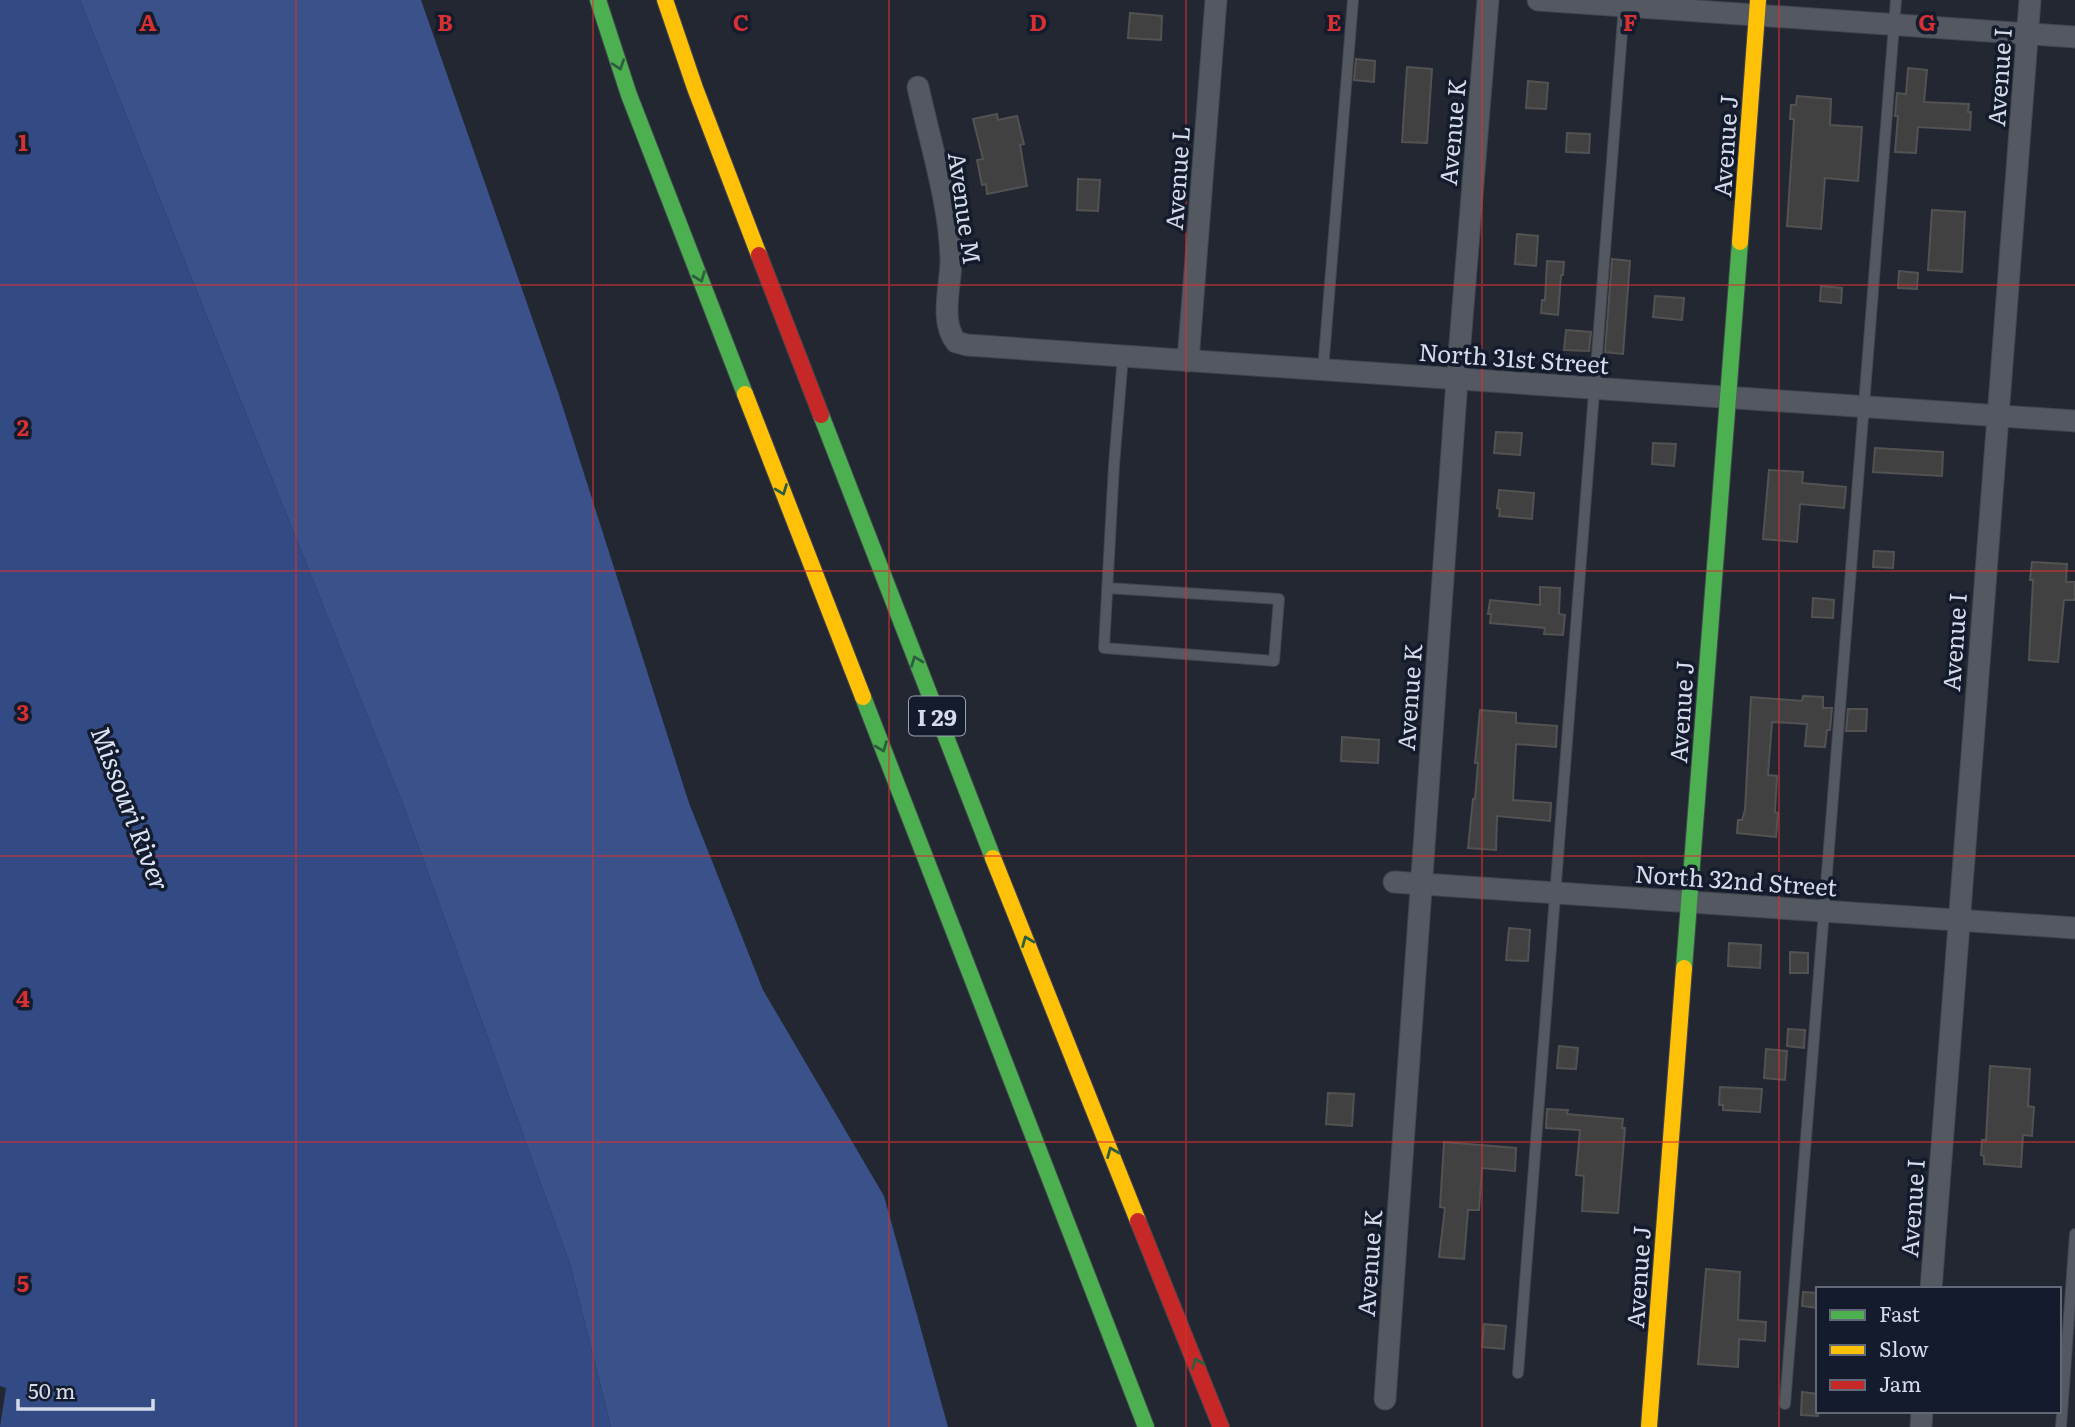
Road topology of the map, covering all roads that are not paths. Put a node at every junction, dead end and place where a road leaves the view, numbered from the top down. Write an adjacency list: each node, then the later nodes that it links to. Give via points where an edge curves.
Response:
1 (598, 0): 38 (main road, I 29, one-way to 38, via 629,95)
2 (665, 0): 39 (main road, I 29, one-way to 2, via 961,778 704,113)
3 (1216, 0): 17 (street, Avenue L)
4 (1353, 0): 18 (lane)
5 (1488, 0): 19 (street, Avenue K)
6 (1538, 0): 9 (street)
7 (1896, 0): 11 (lane)
8 (2030, 0): 12 (street, Avenue I)
9 (1625, 6): 10 (street); 20 (lane)
10 (1757, 8): 11 (street); 21 (main road, Avenue J)
11 (1894, 24): 12 (street); 22 (lane)
12 (2028, 34): 13 (street); 23 (street, Avenue I)
13 (2075, 37)
14 (918, 87): 15 (street, Avenue M, via 948,227 948,328)
15 (952, 337): 16 (street, North 31st Street, via 967,345)
16 (1123, 356): 17 (street, North 31st Street); 25 (lane)
17 (1188, 361): 18 (street, North 31st Street)
18 (1324, 370): 19 (street, North 31st Street)
19 (1457, 380): 20 (street, North 31st Street); 27 (street, Avenue K)
20 (1594, 389): 21 (street, North 31st Street); 28 (lane)
21 (1727, 398): 22 (street, North 31st Street); 29 (main road, Avenue J)
22 (1865, 407): 23 (street, North 31st Street); 30 (lane)
23 (1997, 416): 24 (street, North 31st Street); 31 (street, Avenue I)
24 (2075, 421)
25 (1107, 589): 25 (lane, via 1104,648 1274,661 1279,599)
26 (1394, 881): 27 (street, North 32nd Street)
27 (1420, 883): 28 (street, North 32nd Street); 36 (street, Avenue K)
28 (1556, 893): 29 (street, North 32nd Street); 35 (lane)
29 (1688, 902): 30 (street, North 32nd Street); 40 (main road, Avenue J)
30 (1825, 911): 31 (street, North 32nd Street); 37 (lane)
31 (1958, 920): 32 (street, North 32nd Street); 34 (street, Avenue I)
32 (2075, 928)
33 (2075, 1234): 41 (lane)
34 (1931, 1287)
35 (1518, 1373)
36 (1385, 1399)
37 (1785, 1405)
38 (1146, 1427)
39 (1221, 1427)
40 (1649, 1427)
41 (2061, 1427)

